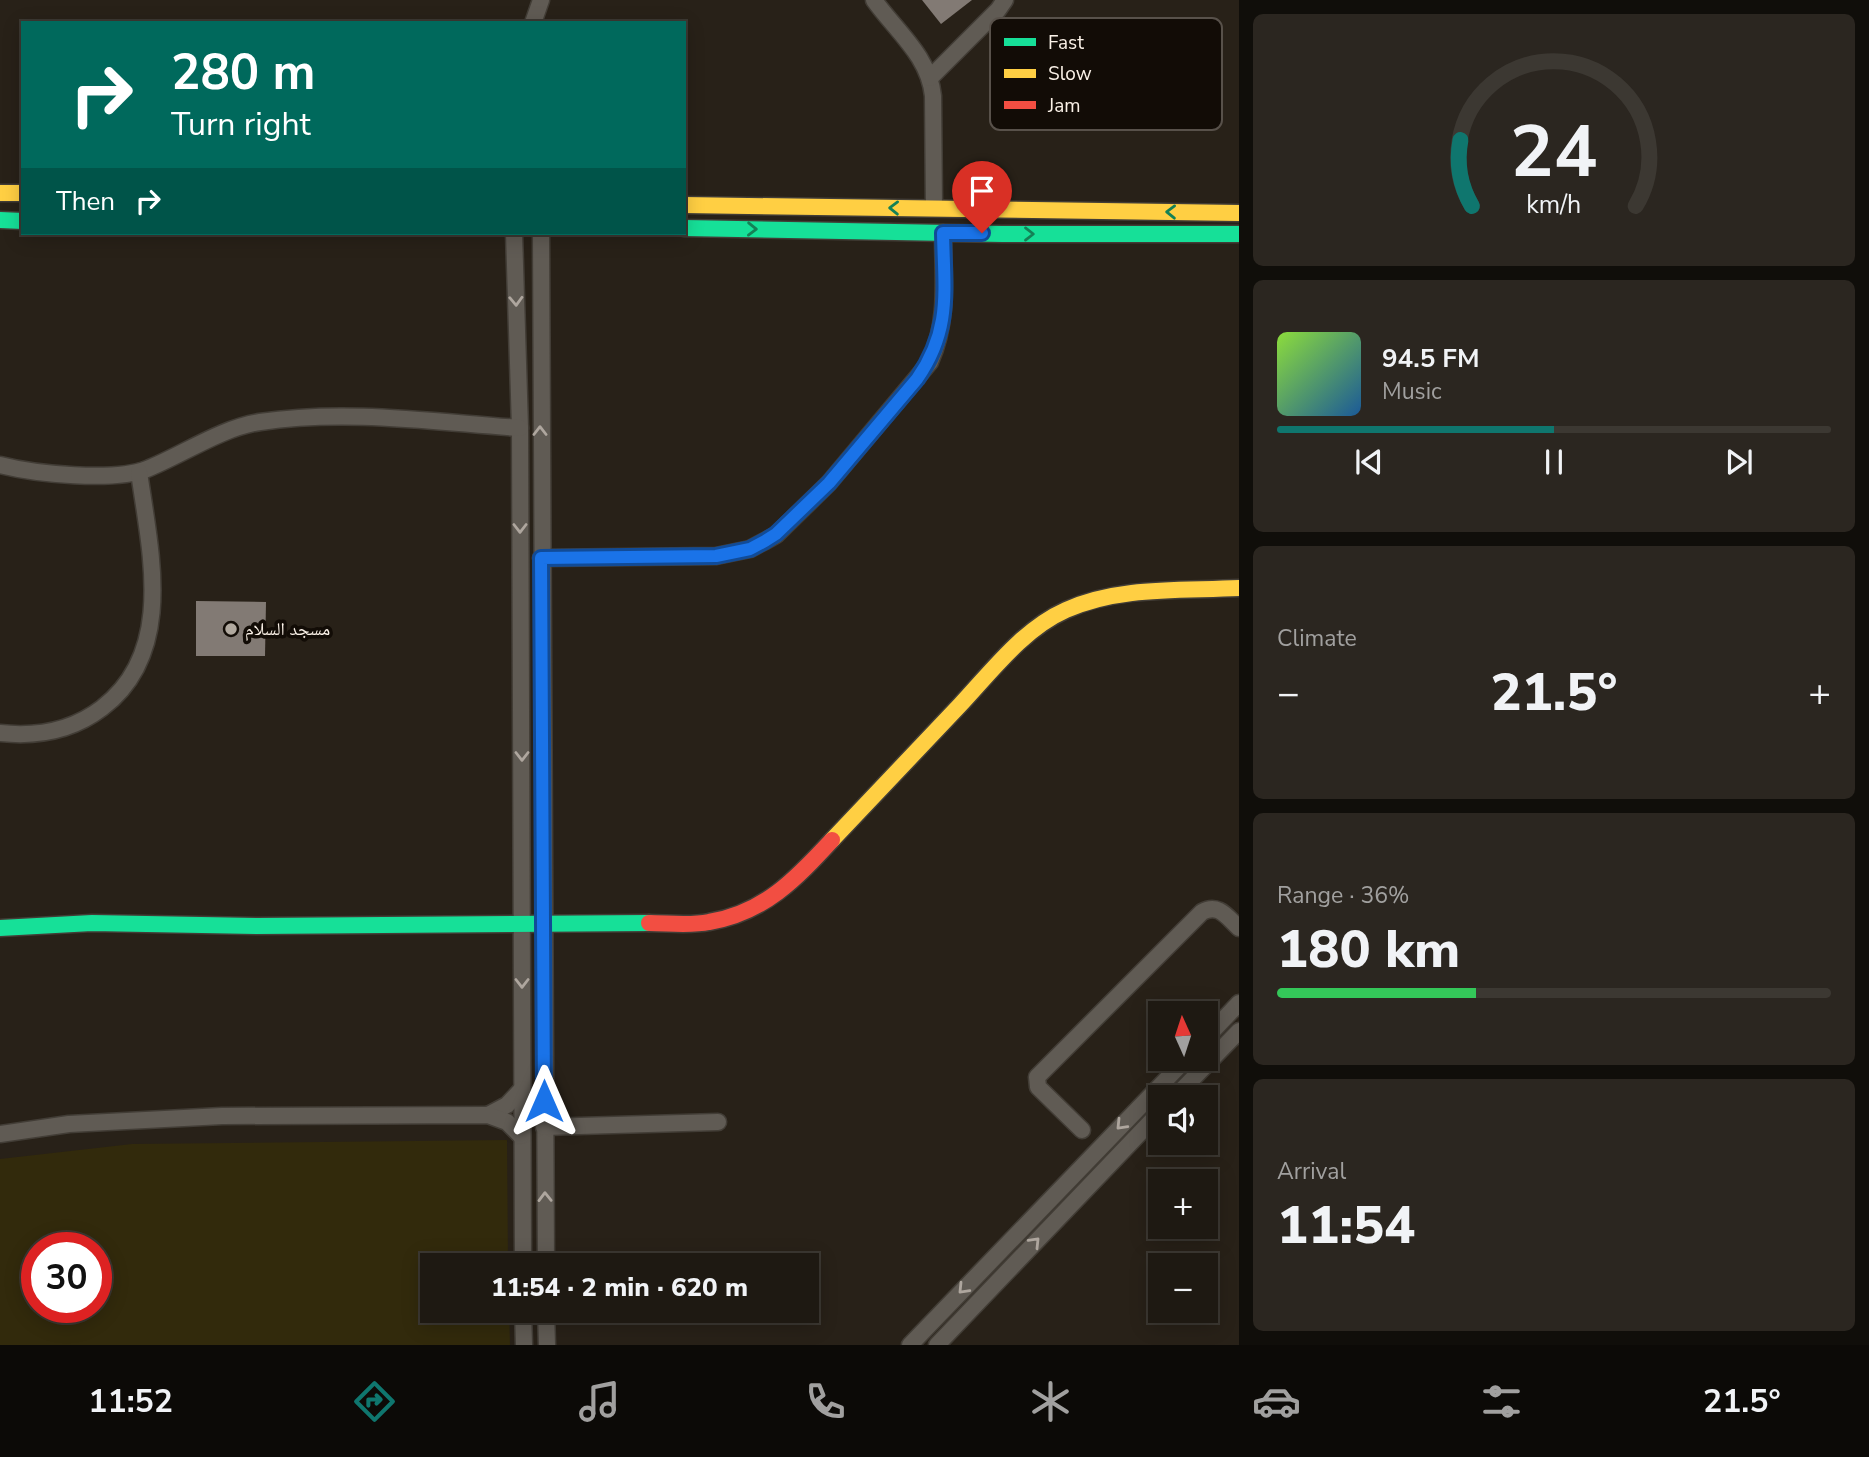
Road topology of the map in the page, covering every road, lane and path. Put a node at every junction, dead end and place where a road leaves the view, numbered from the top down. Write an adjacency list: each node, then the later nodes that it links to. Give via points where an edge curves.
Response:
1 (541, 0): 4 (street)
2 (874, 0): 5 (street, via 923,61)
3 (1004, 0): 5 (street)
4 (534, 21)
5 (930, 78): 10 (street)
6 (0, 193): 7 (street)
7 (21, 193)
8 (686, 205): 9 (street)
9 (848, 207): 10 (street, one-way to 9); 16 (street)
10 (934, 208): 11 (street)
11 (1002, 210): 12 (street, one-way to 11); 18 (street)
12 (1239, 213)
13 (0, 220): 14 (street)
14 (21, 220)
15 (686, 228): 16 (street, one-way to 16)
16 (847, 231): 17 (street)
17 (943, 233): 18 (street); 25 (street, via 943,321 930,362 829,483 776,534 750,549 716,556)
18 (1002, 234): 19 (street, one-way to 19)
19 (1239, 234)
20 (514, 235): 22 (street, one-way to 22)
21 (541, 235): 25 (street, one-way to 21)
22 (520, 428): 24 (street, via 345,415 280,419 243,425); 29 (street, one-way to 29)
23 (0, 465): 24 (street, via 47,474)
24 (139, 472): 27 (street, via 154,587 144,649 132,678 114,699 67,727 40,734)
25 (541, 558): 28 (street)
26 (1239, 588): 28 (street, via 1094,600 1040,626 1006,656 795,880 754,909 706,923)
27 (0, 733)
28 (544, 924): 29 (street); 41 (street)
29 (522, 925): 30 (street, via 92,923); 37 (street, one-way to 37)
30 (0, 928)
31 (1239, 928): 42 (street, via 1221,910 1202,912 1037,1077 1038,1087)
32 (1239, 1003): 33 (street)
33 (1218, 1025)
34 (1239, 1031): 36 (street)
35 (1174, 1071): 47 (street, one-way to 47)
36 (1187, 1085)
37 (522, 1089): 38 (street, via 507,1105); 44 (street)
38 (488, 1115): 43 (street, via 222,1116 69,1124); 44 (street, via 507,1122)
39 (718, 1122): 41 (street)
40 (1148, 1124): 48 (street, one-way to 40)
41 (544, 1127): 46 (street, one-way to 41)
42 (1082, 1130)
43 (0, 1134)
44 (522, 1136): 45 (street)
45 (523, 1253)
46 (546, 1253)
47 (935, 1318): 48 (street); 51 (street)
48 (951, 1329): 52 (street)
49 (547, 1337): 50 (street)
50 (524, 1338)
51 (909, 1345)
52 (937, 1345)

